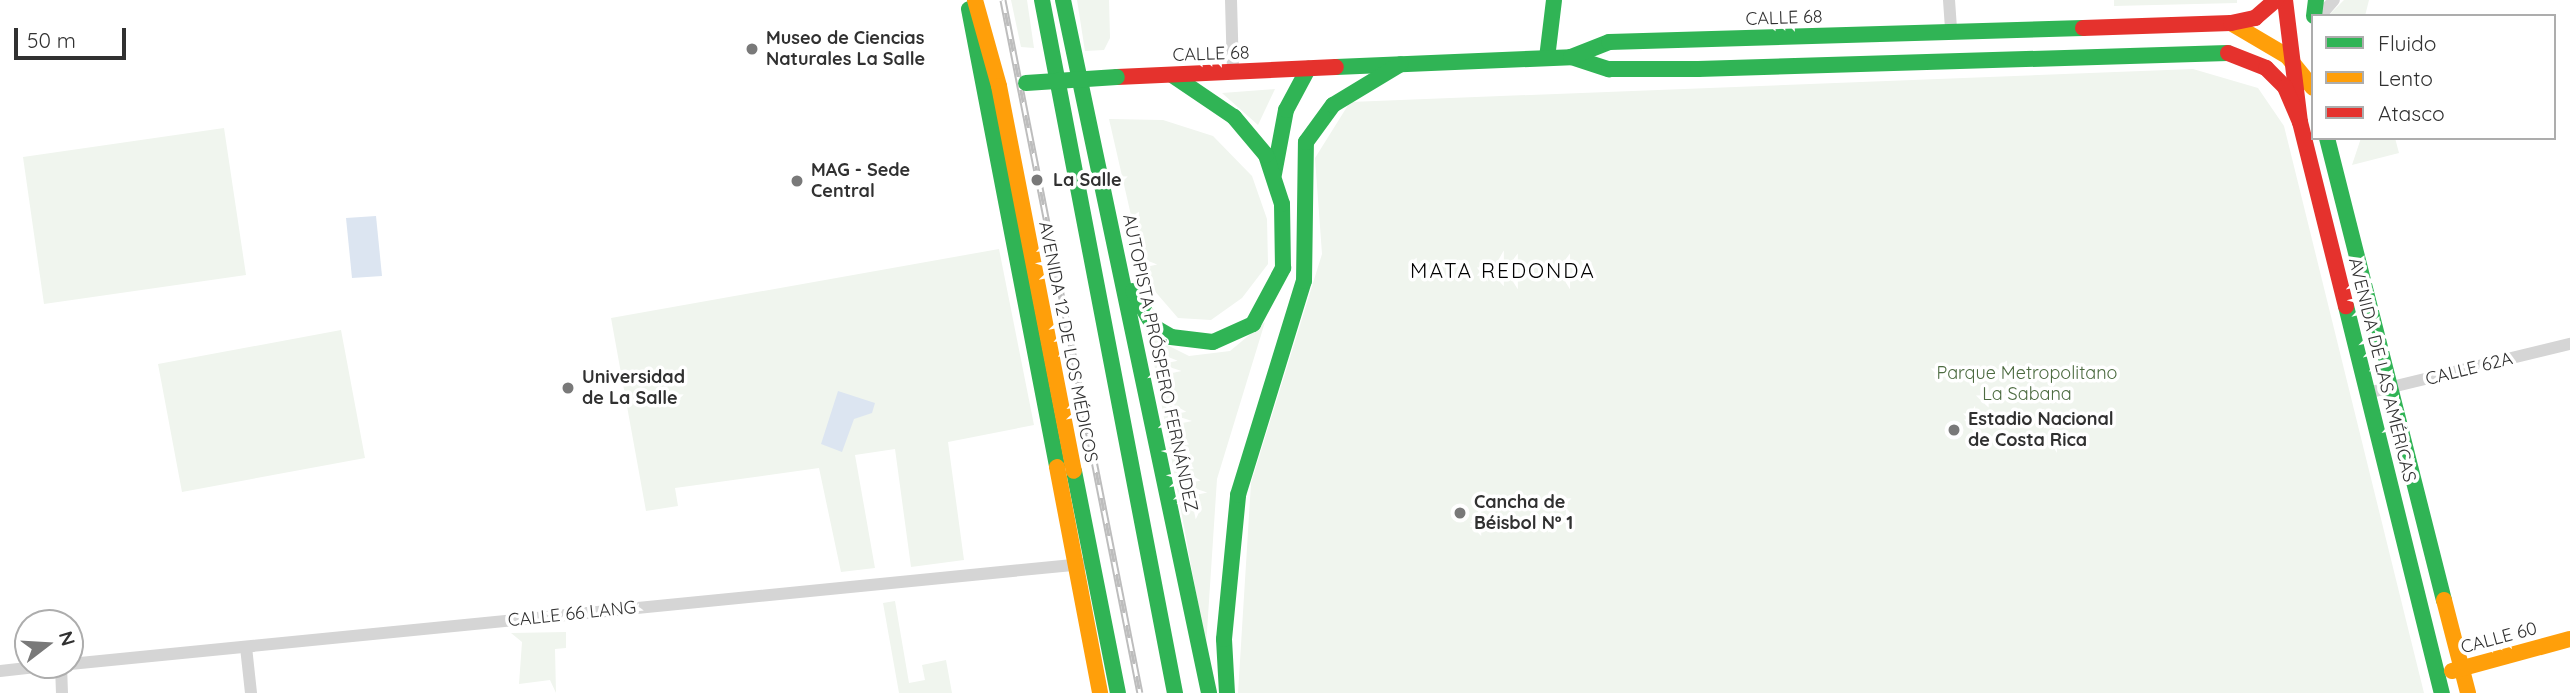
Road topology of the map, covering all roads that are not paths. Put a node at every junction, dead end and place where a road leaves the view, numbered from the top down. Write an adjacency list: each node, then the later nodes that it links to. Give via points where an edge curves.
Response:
1 (968, 0): 16 (main road, AVENIDA 12 DE LOS MÉDICOS)
2 (975, 0): 22 (main road, AVENIDA 12 DE LOS MÉDICOS)
3 (1042, 0): 42 (main road)
4 (1063, 0): 28 (main road, AUTOPISTA PRÓSPERO FERNÁNDEZ)
5 (1231, 0): 20 (street)
6 (1554, 0): 17 (main road)
7 (1950, 0): 13 (street)
8 (2276, 0): 12 (main road, via 2255,18)
9 (2285, 0): 14 (main road, AVENIDA DE LAS AMÉRICAS)
10 (2334, 0): 11 (street)
11 (2319, 14)
12 (2231, 23): 13 (main road, CALLE 68); 14 (main road)
13 (1951, 32): 15 (main road, CALLE 68, via 1609,42)
14 (2287, 56): 23 (main road); 25 (main road, AVENIDA DE LAS AMÉRICAS)
15 (1571, 57): 17 (main road, CALLE 68); 25 (main road, CALLE 68, via 1609,69 1698,69 2223,51 2266,68 2284,87)
16 (974, 58): 22 (main road); 24 (main road, AVENIDA 12 DE LOS MÉDICOS)
17 (1546, 58): 18 (main road, CALLE 68)
18 (1401, 64): 19 (main road, CALLE 68); 44 (main road, via 1333,105 1306,142 1304,281 1238,495 1224,639)
19 (1308, 69): 20 (main road, CALLE 68); 27 (main road, via 1279,132)
20 (1233, 72): 21 (main road, CALLE 68)
21 (1171, 75): 22 (main road, CALLE 68, bridge); 27 (main road, via 1234,117 1266,155)
22 (999, 86): 24 (main road, CALLE 68); 32 (main road, AVENIDA 12 DE LOS MÉDICOS)
23 (2311, 86)
24 (980, 89): 33 (main road, AVENIDA 12 DE LOS MÉDICOS)
25 (2300, 122): 31 (main road, AVENIDA DE LAS AMÉRICAS)
26 (2328, 140): 30 (main road, AVENIDA DE LAS AMÉRICAS)
27 (1274, 177): 28 (main road, via 1286,234 1279,279 1253,324 1213,342 1171,337 1143,313)
28 (1105, 199): 43 (main road, AUTOPISTA PRÓSPERO FERNÁNDEZ)
29 (2570, 344): 30 (street, CALLE 62A)
30 (2391, 388): 31 (street, CALLE 62A); 37 (main road, AVENIDA DE LAS AMÉRICAS)
31 (2367, 393): 38 (main road, AVENIDA DE LAS AMÉRICAS)
32 (1092, 564): 33 (street, CALLE 66 LANG); 41 (main road, AVENIDA 12 DE LOS MÉDICOS)
33 (1074, 565): 35 (street, CALLE 66 LANG); 40 (main road, AVENIDA 12 DE LOS MÉDICOS)
34 (2570, 639): 37 (main road, CALLE 60)
35 (246, 647): 36 (street, CALLE 66 LANG); 39 (street)
36 (84, 663)
37 (2462, 668): 38 (main road, CALLE 60); 46 (main road, AVENIDA DE LAS AMÉRICAS)
38 (2438, 675): 45 (main road, AVENIDA DE LAS AMÉRICAS)
39 (251, 693)
40 (1100, 693)
41 (1118, 693)
42 (1175, 693)
43 (1209, 693)
44 (1227, 693)
45 (2442, 693)
46 (2468, 693)

